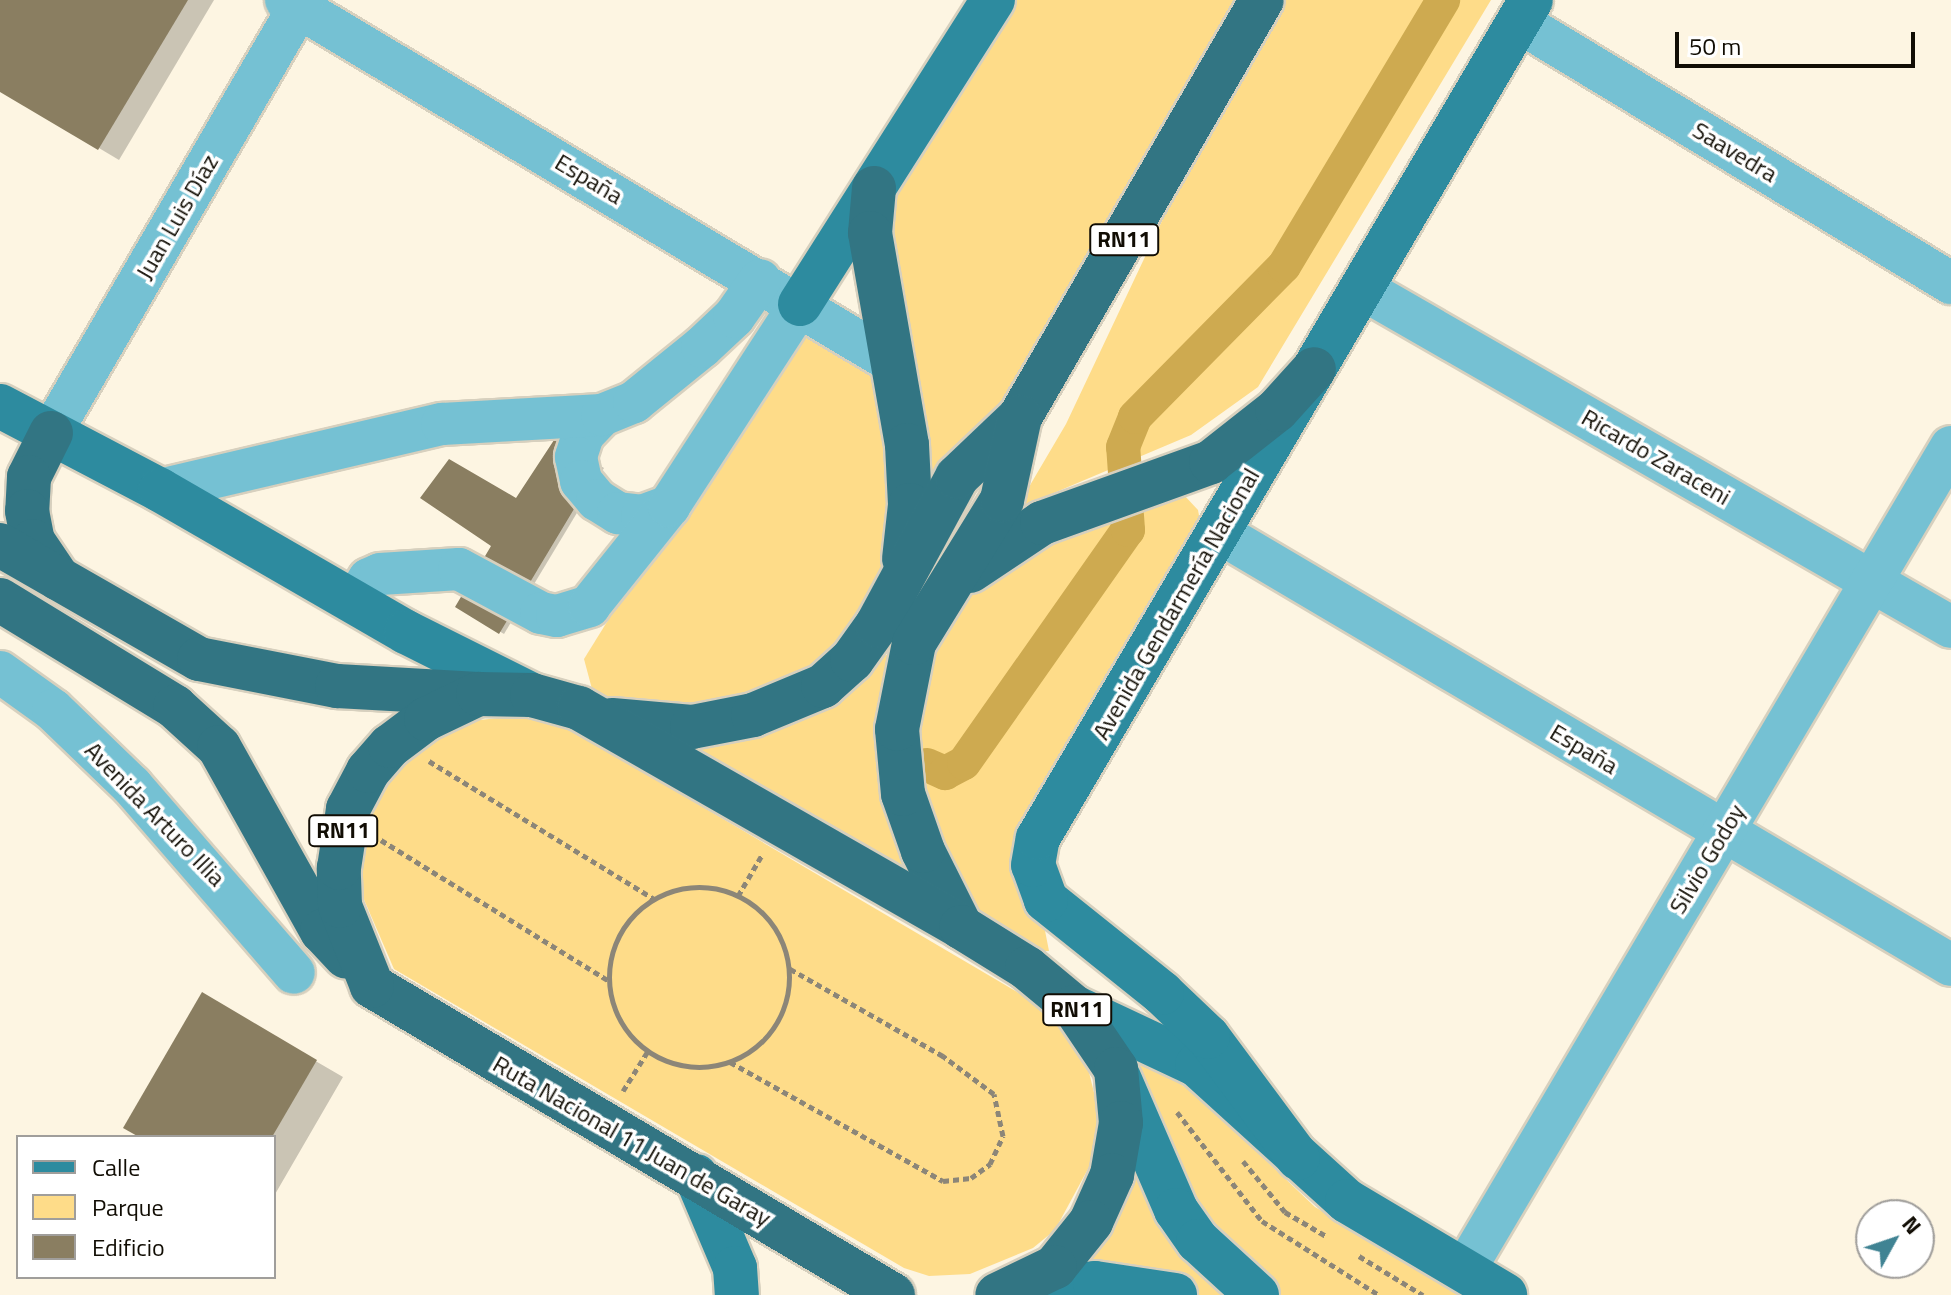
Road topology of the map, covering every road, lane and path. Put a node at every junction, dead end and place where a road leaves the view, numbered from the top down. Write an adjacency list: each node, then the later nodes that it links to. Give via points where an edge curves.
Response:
1 (993, 0): 5 (main road)
2 (1262, 0): 14 (highway, RN11)
3 (296, 2): 6 (street, España); 15 (street, Juan Luis Díaz)
4 (1525, 11): 7 (street, Saavedra); 8 (main road, Avenida Gendarmería Nacional)
5 (874, 188): 9 (main road); 10 (highway, via 870,233)
6 (760, 280): 9 (street, España); 13 (street, via 734,317 702,347 634,402)
7 (1951, 283)
8 (1361, 288): 11 (main road, Avenida Gendarmería Nacional); 25 (street, Ricardo Zaraceni)
9 (800, 304): 10 (street, España); 19 (street)
10 (889, 360): 23 (highway, via 907,445 910,505)
11 (1314, 369): 21 (main road, Avenida Gendarmería Nacional); 26 (highway, via 1277,410 1211,462 1016,536)
12 (0, 406): 15 (main road)
13 (602, 415): 18 (street, via 442,424); 19 (street, via 583,435 576,457 581,481 618,513 642,516)
14 (1020, 417): 23 (highway, RN11, via 957,477); 26 (highway, RN11, via 1002,500)
15 (51, 433): 18 (main road); 20 (highway, via 29,477)
16 (1951, 447): 25 (street, Silvio Godoy)
17 (0, 463): 20 (highway)
18 (160, 490): 28 (main road)
19 (669, 506): 28 (street, via 604,593 573,613 541,613 459,569 380,574 369,579)
20 (27, 511): 24 (highway, via 33,541)
21 (1218, 532): 37 (street, España); 52 (main road, Avenida Gendarmería Nacional, via 1038,838 1033,865 1046,900 1208,1037)
22 (0, 545): 24 (highway, RN11)
23 (901, 577): 33 (highway, RN11, via 852,660 795,700 692,727 617,722)
24 (59, 580): 31 (highway, RN11, via 199,659 337,686)
25 (1872, 581): 29 (street, Ricardo Zaraceni); 37 (street, Silvio Godoy)
26 (945, 595): 40 (highway, RN11, via 914,643 897,729 903,794 923,851)
27 (0, 600): 45 (highway, Ruta Nacional 11 Juan de Garay / RN11, via 175,707 219,747 322,931)
28 (354, 602): 32 (main road)
29 (1951, 627)
30 (0, 672): 43 (street, Avenida Arturo Illia, via 53,710 132,786)
31 (478, 694): 32 (highway, RN11); 34 (highway, RN11, via 426,719)
32 (532, 695): 33 (highway, RN11)
33 (579, 708): 35 (highway, RN11)
34 (390, 746): 36 (highway, RN11, via 368,771); 39 (path, via 415,752)
35 (780, 825): 38 (path); 40 (highway, RN11)
36 (343, 827): 44 (path, via 364,829); 45 (highway, RN11, via 340,906)
37 (1724, 831): 41 (street, España); 54 (street, Silvio Godoy)
38 (738, 896): 39 (path, via 710,887 681,888); 42 (path, via 763,913 781,938)
39 (653, 898): 44 (path, via 629,919 613,947)
40 (961, 927): 46 (highway, RN11, via 1027,968)
41 (1951, 965)
42 (789, 968): 48 (path, via 787,997 775,1025 756,1047); 48 (path, via 943,1056 994,1094 1003,1136 990,1164 971,1178 943,1181)
43 (294, 973)
44 (608, 980): 47 (path, via 621,1019)
45 (372, 986): 51 (highway, Ruta Nacional 11 Juan de Garay / RN11)
46 (1074, 1007): 49 (highway, RN11); 52 (main road, via 1197,1065)
47 (648, 1051): 48 (path, via 674,1063 702,1067); 51 (path)
48 (730, 1062)
49 (1116, 1069): 56 (highway, RN11, via 1121,1123 1112,1175 1091,1222 1055,1267); 60 (main road, via 1176,1210 1198,1241)
50 (1175, 1110): 61 (path, via 1262,1221)
51 (605, 1124): 53 (highway, Ruta Nacional 11 Juan de Garay / RN11)
52 (1298, 1158): 54 (main road, via 1347,1201)
53 (696, 1176): 55 (highway, Ruta Nacional 11 Juan de Garay / RN11); 57 (main road, via 735,1268)
54 (1464, 1271): 62 (main road)
55 (891, 1294): 58 (main road)
56 (1003, 1294): 59 (main road, via 1095,1283)
57 (737, 1295)
58 (874, 1295)
59 (1175, 1295)
60 (1257, 1295)
61 (1379, 1295)
62 (1505, 1295)

